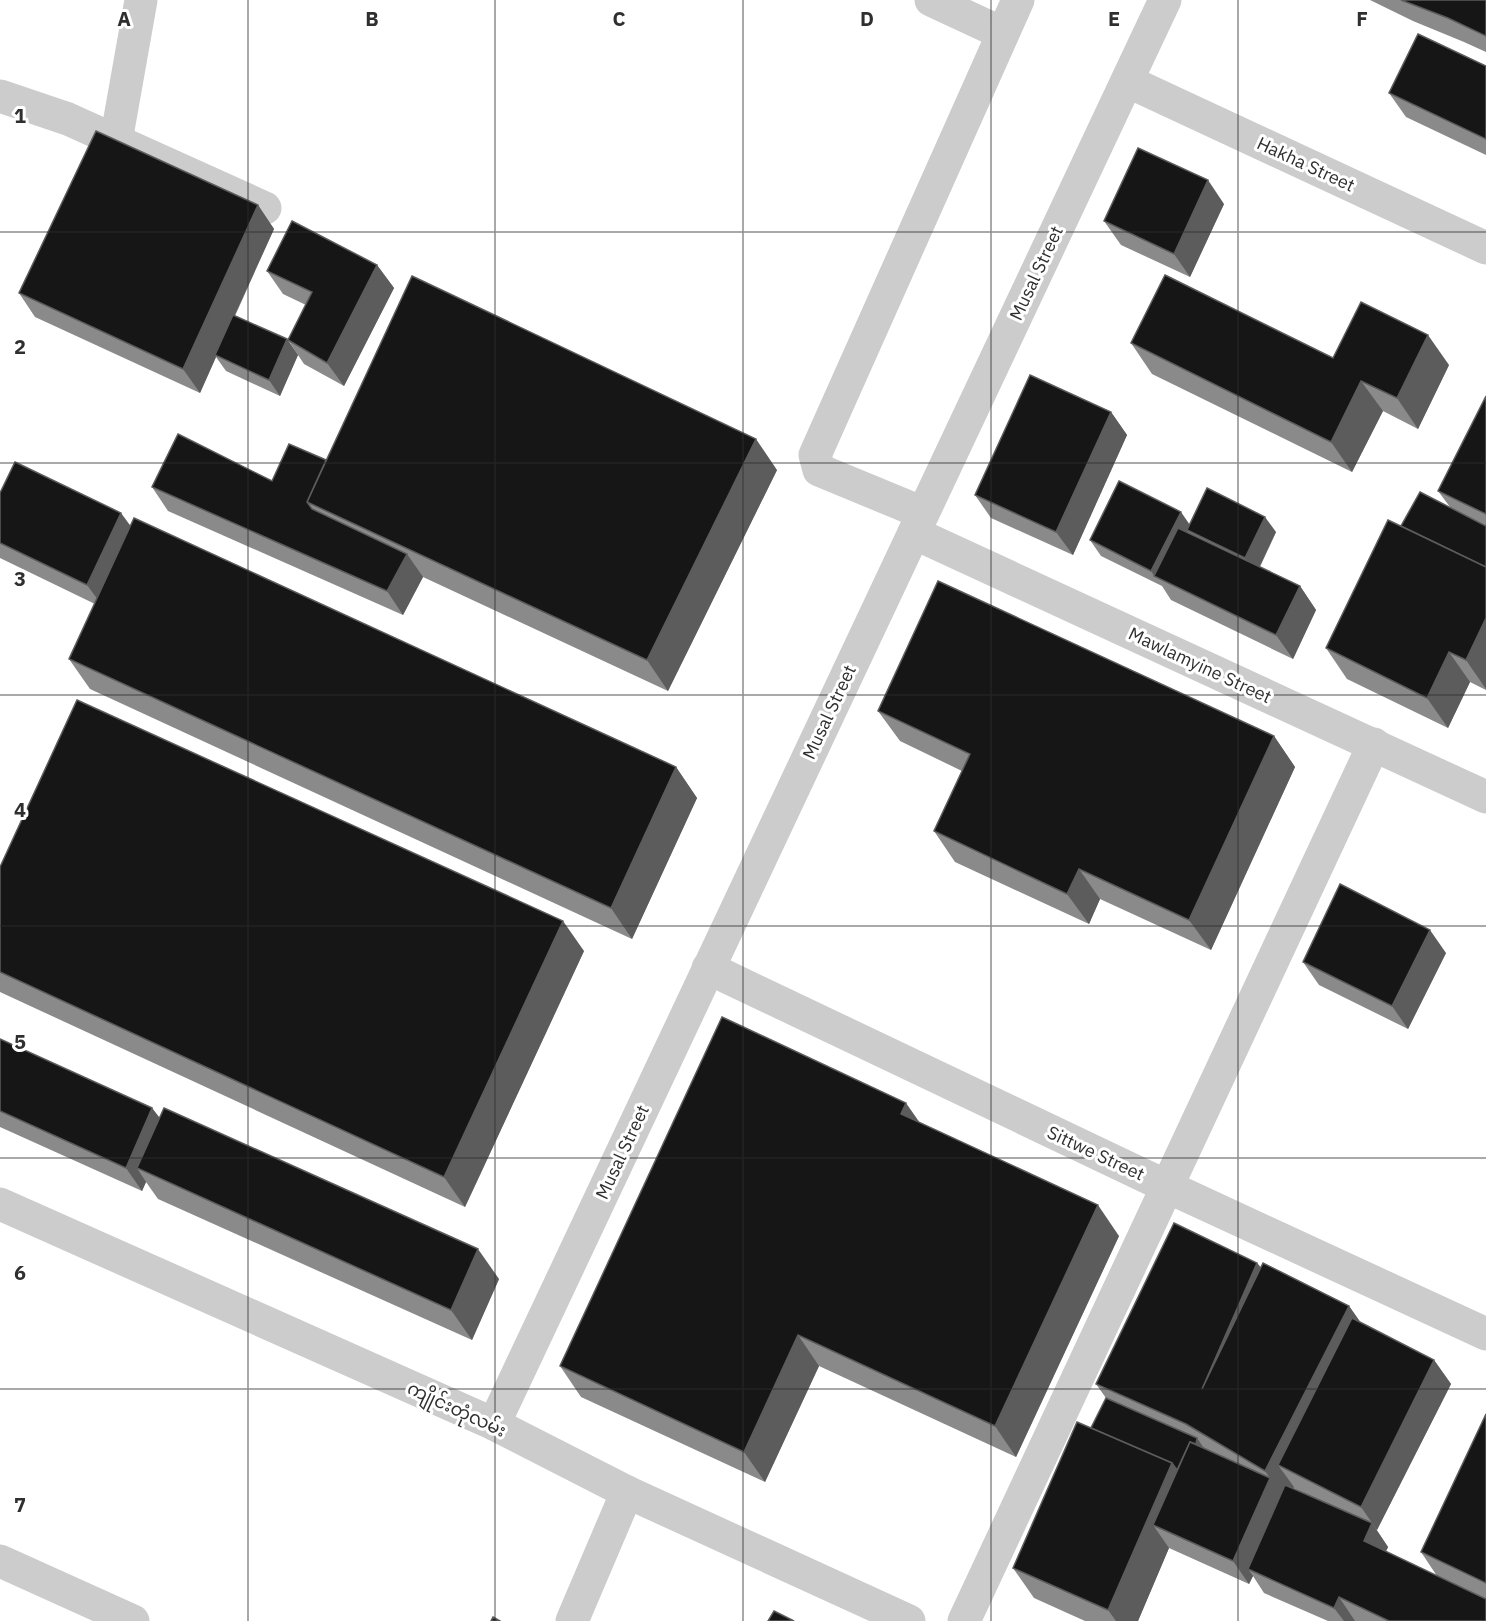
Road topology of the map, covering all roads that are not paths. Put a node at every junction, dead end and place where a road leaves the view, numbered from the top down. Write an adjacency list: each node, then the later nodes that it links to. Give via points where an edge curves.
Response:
1 (141, 0): 8 (street)
2 (931, 0): 5 (street)
3 (1018, 0): 5 (street, Mawlamyine Street)
4 (1165, 0): 6 (street, Musal Street)
5 (1002, 33): 11 (street, Mawlamyine Street, via 814,455 819,470)
6 (1126, 81): 10 (street, Hakha Street); 11 (street, Musal Street)
7 (0, 96): 8 (street, via 68,119)
8 (116, 141): 9 (street)
9 (265, 208)
10 (1486, 248)
11 (918, 523): 12 (street, Mawlamyine Street); 14 (street, Musal Street)
12 (1374, 744): 13 (street, Mawlamyine Street); 15 (street)
13 (1486, 797)
14 (708, 968): 15 (street, Sittwe Street); 18 (street, Musal Street)
15 (1168, 1187): 17 (street, Sittwe Street); 24 (street)
16 (0, 1204): 18 (street, ကျိုင်းတုံလမ်း)
17 (1486, 1334)
18 (494, 1424): 19 (street, ကျိုင်းတုံလမ်း)
19 (627, 1492): 22 (street); 23 (street, ကျိုင်းတုံလမ်း)
20 (0, 1561): 21 (street)
21 (133, 1621)
22 (572, 1621)
23 (909, 1621)
24 (964, 1621)

